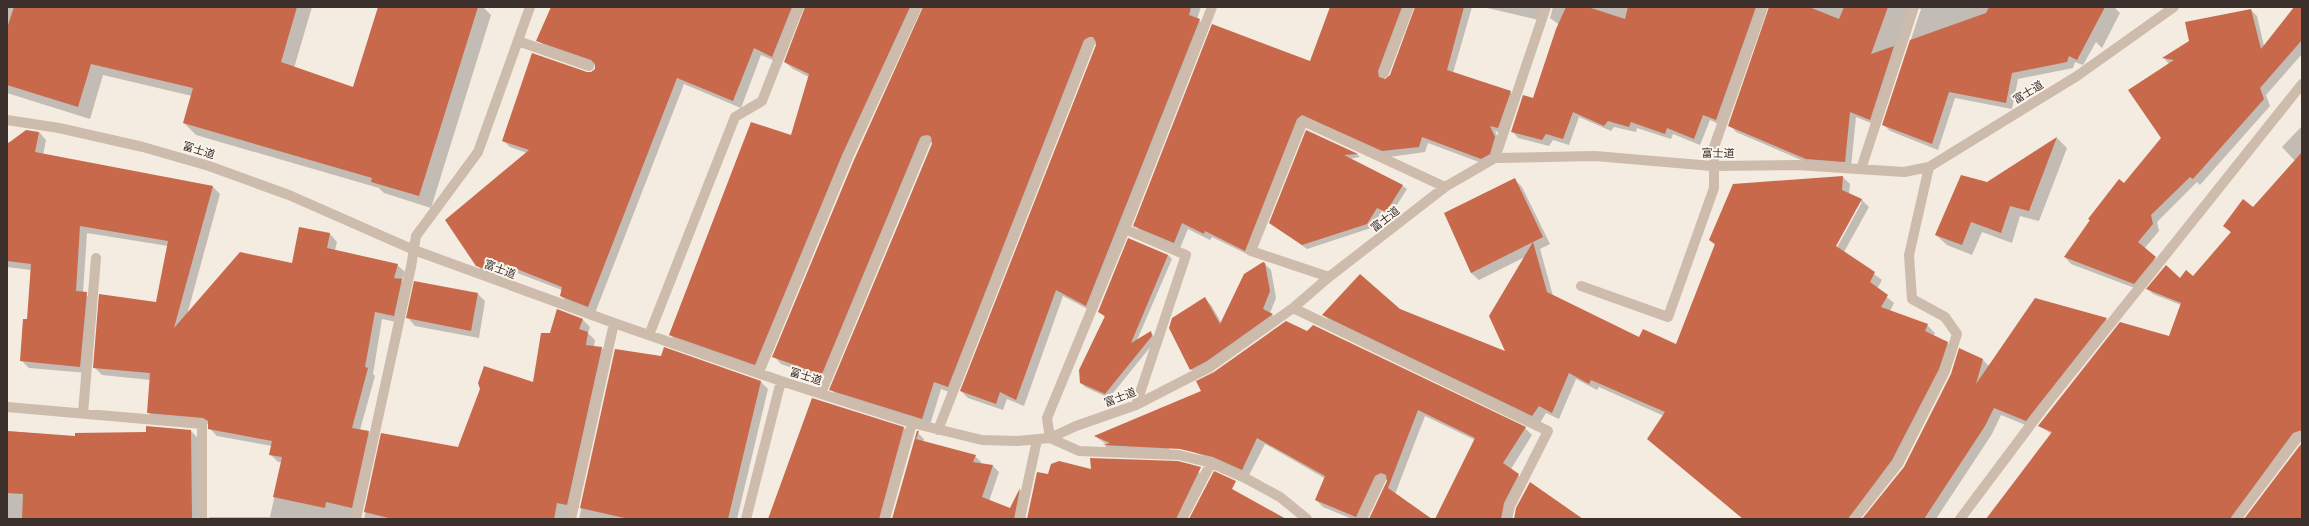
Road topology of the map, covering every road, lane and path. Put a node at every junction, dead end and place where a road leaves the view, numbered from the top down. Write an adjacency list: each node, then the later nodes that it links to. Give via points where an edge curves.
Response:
1 (530, 7): 10 (street)
2 (798, 7): 29 (street, via 762,101 735,118)
3 (917, 7): 30 (street, via 848,157)
4 (1212, 7): 22 (street)
5 (1409, 7): 13 (street)
6 (1546, 7): 17 (street)
7 (1764, 7): 18 (street, via 1714,147)
8 (1914, 7): 20 (street)
9 (2174, 7): 19 (street, 富士道, via 2077,76)
10 (518, 41): 12 (street); 23 (street, via 478,152 416,236)
11 (1090, 43): 37 (street)
12 (589, 66)
13 (1384, 73)
14 (2302, 84): 54 (street, via 2044,407)
15 (7, 120): 23 (street, 富士道, via 59,128 209,166 289,195)
16 (926, 141): 32 (street)
17 (1495, 158): 18 (street, 富士道, via 1595,156); 21 (street, 富士道)
18 (1712, 166): 20 (street, 富士道, via 1796,165); 26 (street, via 1714,188 1668,317)
19 (1929, 167): 20 (street, 富士道, via 1904,172); 53 (street, via 1909,255 1912,299 1945,317 1957,334 1944,371 1898,464)
20 (1861, 169)
21 (1445, 187): 25 (street, 富士道); 25 (street, via 1303,121 1251,251)
22 (1125, 229): 33 (street, via 1186,255); 39 (street, via 1047,418)
23 (414, 250): 28 (street, 富士道); 45 (street)
24 (96, 258): 35 (street)
25 (1329, 277): 27 (street, 富士道)
26 (1581, 286)
27 (1293, 308): 33 (street, 富士道, via 1210,367); 52 (street, via 1548,430 1510,506)
28 (614, 323): 29 (street, 富士道); 46 (street)
29 (649, 335): 30 (street, 富士道)
30 (759, 372): 31 (street, 富士道)
31 (781, 381): 32 (street, 富士道); 47 (street)
32 (821, 392): 36 (street, 富士道)
33 (1136, 405): 39 (street, 富士道)
34 (7, 407): 35 (street)
35 (83, 413): 44 (street, via 202,424)
36 (912, 423): 37 (street, 富士道); 48 (street)
37 (938, 430): 40 (street, 富士道, via 982,440)
38 (2302, 436): 55 (street, via 2298,437)
39 (1050, 438): 40 (street, 富士道); 41 (street, via 1078,451 1179,455)
40 (1037, 440): 49 (street)
41 (1211, 462): 43 (street, via 1280,497); 50 (street)
42 (1381, 479): 51 (street)
43 (1301, 517)
44 (202, 519)
45 (356, 519)
46 (571, 519)
47 (746, 519)
48 (885, 519)
49 (1020, 519)
50 (1182, 519)
51 (1362, 519)
52 (1508, 519)
53 (1854, 519)
54 (1960, 519)
55 (2236, 519)

